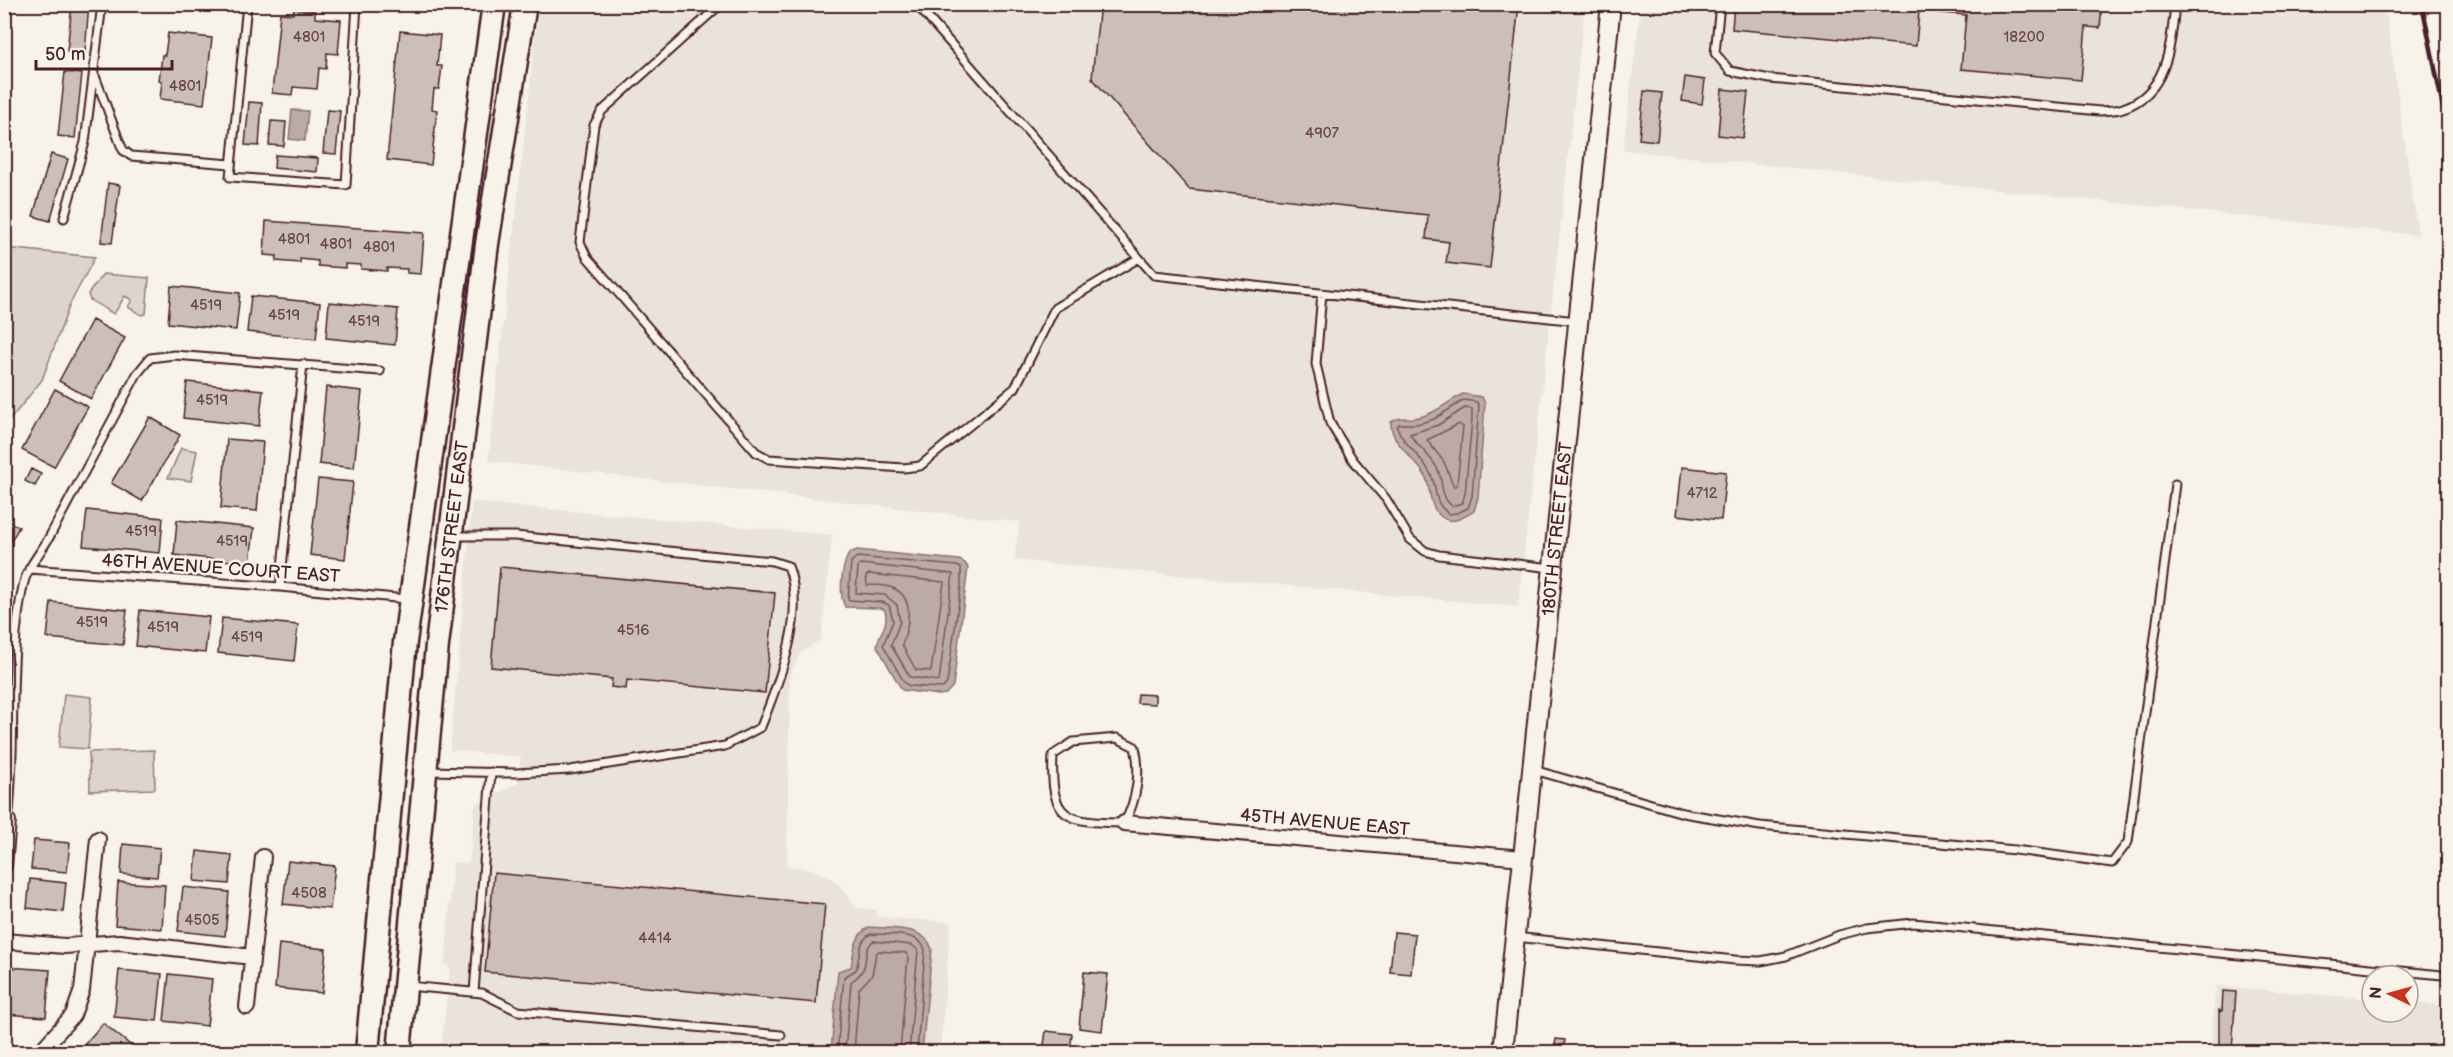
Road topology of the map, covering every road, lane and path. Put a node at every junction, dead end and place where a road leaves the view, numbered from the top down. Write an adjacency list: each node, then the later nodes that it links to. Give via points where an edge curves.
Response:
1 (102, 4): 14 (lane)
2 (247, 4): 15 (lane)
3 (357, 4): 15 (lane, via 346,185 230,177)
4 (494, 4): 13 (main road, 176TH STREET EAST)
5 (525, 4): 17 (main road, 176TH STREET EAST)
6 (574, 4): 7 (lane)
7 (582, 4)
8 (721, 4): 18 (lane, via 602,111 594,125 580,242 587,257 756,452 768,459 920,466 1015,388 1055,308)
9 (916, 4): 18 (lane)
10 (1611, 4): 20 (street, 180TH STREET EAST)
11 (1720, 4): 12 (lane, via 1715,53 1730,71 1770,79 2100,111 2122,109 2144,97 2164,71)
12 (2175, 4)
13 (489, 37): 17 (main road, via 495,76 476,234); 28 (main road, 176TH STREET EAST)
14 (94, 74): 15 (lane, via 123,150 131,156); 16 (lane, via 83,148)
15 (231, 165)
16 (64, 218)
17 (487, 244): 24 (main road, 176TH STREET EAST)
18 (1139, 258): 19 (lane, via 1154,275)
19 (1322, 293): 20 (lane); 25 (lane, via 1316,364 1330,423 1410,539 1417,547 1439,555)
20 (1578, 321): 25 (street, 180TH STREET EAST)
21 (303, 364): 22 (lane); 26 (lane, via 174,355 150,358 137,374); 27 (lane)
22 (380, 371)
23 (2175, 484): 29 (lane, via 2128,842 2112,863 1760,826 1683,813)
24 (450, 536): 30 (main road, 176TH STREET EAST); 31 (lane, via 514,536 772,561 788,566 794,581 794,621 778,683 761,727 725,746 570,770)
25 (1552, 568): 29 (street, 180TH STREET EAST)
26 (29, 569): 27 (lane, 46TH AVENUE COURT EAST); 32 (lane, via 23,584 14,667)
27 (279, 587): 28 (lane, 46TH AVENUE COURT EAST)
28 (411, 599): 48 (main road, 176TH STREET EAST)
29 (1532, 770): 36 (street, 180TH STREET EAST)
30 (425, 771): 31 (lane); 43 (main road, 176TH STREET EAST)
31 (491, 772): 44 (lane)
32 (8, 821): 37 (street)
33 (1124, 823): 33 (lane, via 1084,822 1068,816 1058,805 1053,793 1053,755 1058,750 1072,742 1117,738 1135,747 1136,787); 36 (street, 45TH AVENUE EAST)
34 (98, 839): 40 (street)
35 (263, 856): 41 (street)
36 (1523, 858): 38 (street, 180TH STREET EAST)
37 (4, 866)
38 (1514, 936): 42 (lane, via 1761,961 1858,930 1913,923); 50 (street, 180TH STREET EAST)
39 (4, 941): 40 (street)
40 (87, 945): 41 (street, via 119,942); 47 (street, via 79,1001 73,1015)
41 (252, 957): 45 (street)
42 (2442, 975)
43 (405, 985): 44 (lane); 49 (main road, 176TH STREET EAST)
44 (474, 992): 46 (lane, via 518,1011)
45 (247, 1007)
46 (781, 1035)
47 (40, 1053)
48 (368, 1053)
49 (399, 1053)
50 (1503, 1053)

